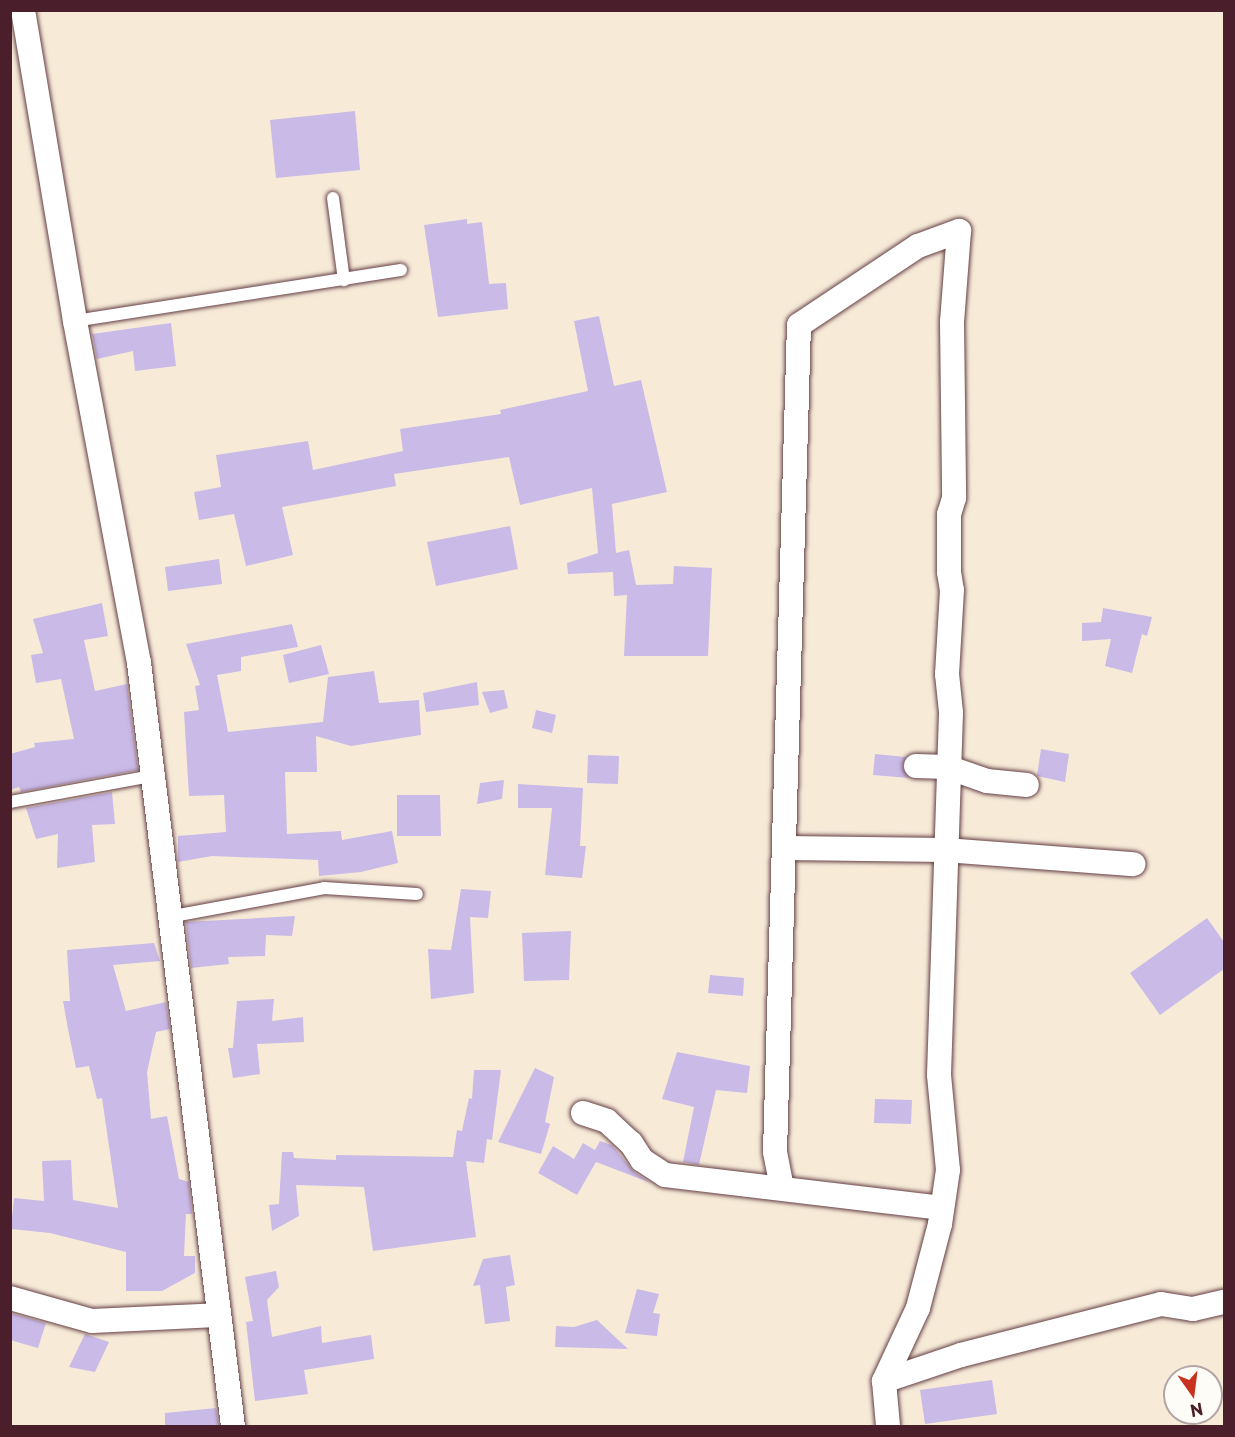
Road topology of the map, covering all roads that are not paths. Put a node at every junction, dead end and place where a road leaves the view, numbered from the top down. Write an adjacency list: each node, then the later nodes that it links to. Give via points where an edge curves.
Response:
1 (23, 10): 5 (street)
2 (333, 198): 4 (lane)
3 (401, 270): 4 (lane)
4 (344, 279): 5 (lane)
5 (75, 321): 8 (street, via 139,663)
6 (916, 766): 7 (street)
7 (947, 767): 9 (street, via 987,781); 11 (street, via 951,713 947,654 952,590 949,514 954,498 952,322 958,231 918,246 799,325); 12 (street)
8 (152, 776): 10 (lane); 15 (street)
9 (1027, 785)
10 (10, 802)
11 (786, 848): 12 (street); 17 (street, via 775,1152)
12 (945, 850): 13 (street); 18 (street, via 939,1076 948,1170)
13 (1133, 864)
14 (417, 894): 15 (lane, via 324,888)
15 (168, 917): 21 (street)
16 (583, 1113): 17 (street, via 607,1121 631,1143 642,1160 665,1175)
17 (782, 1188): 18 (street, via 845,1199)
18 (942, 1208): 22 (street, via 918,1308)
19 (10, 1298): 21 (street, via 92,1321)
20 (1224, 1302): 22 (street, via 1193,1309 1161,1304 961,1355)
21 (217, 1315): 23 (street)
22 (884, 1381): 24 (street)
23 (233, 1426)
24 (888, 1426)

